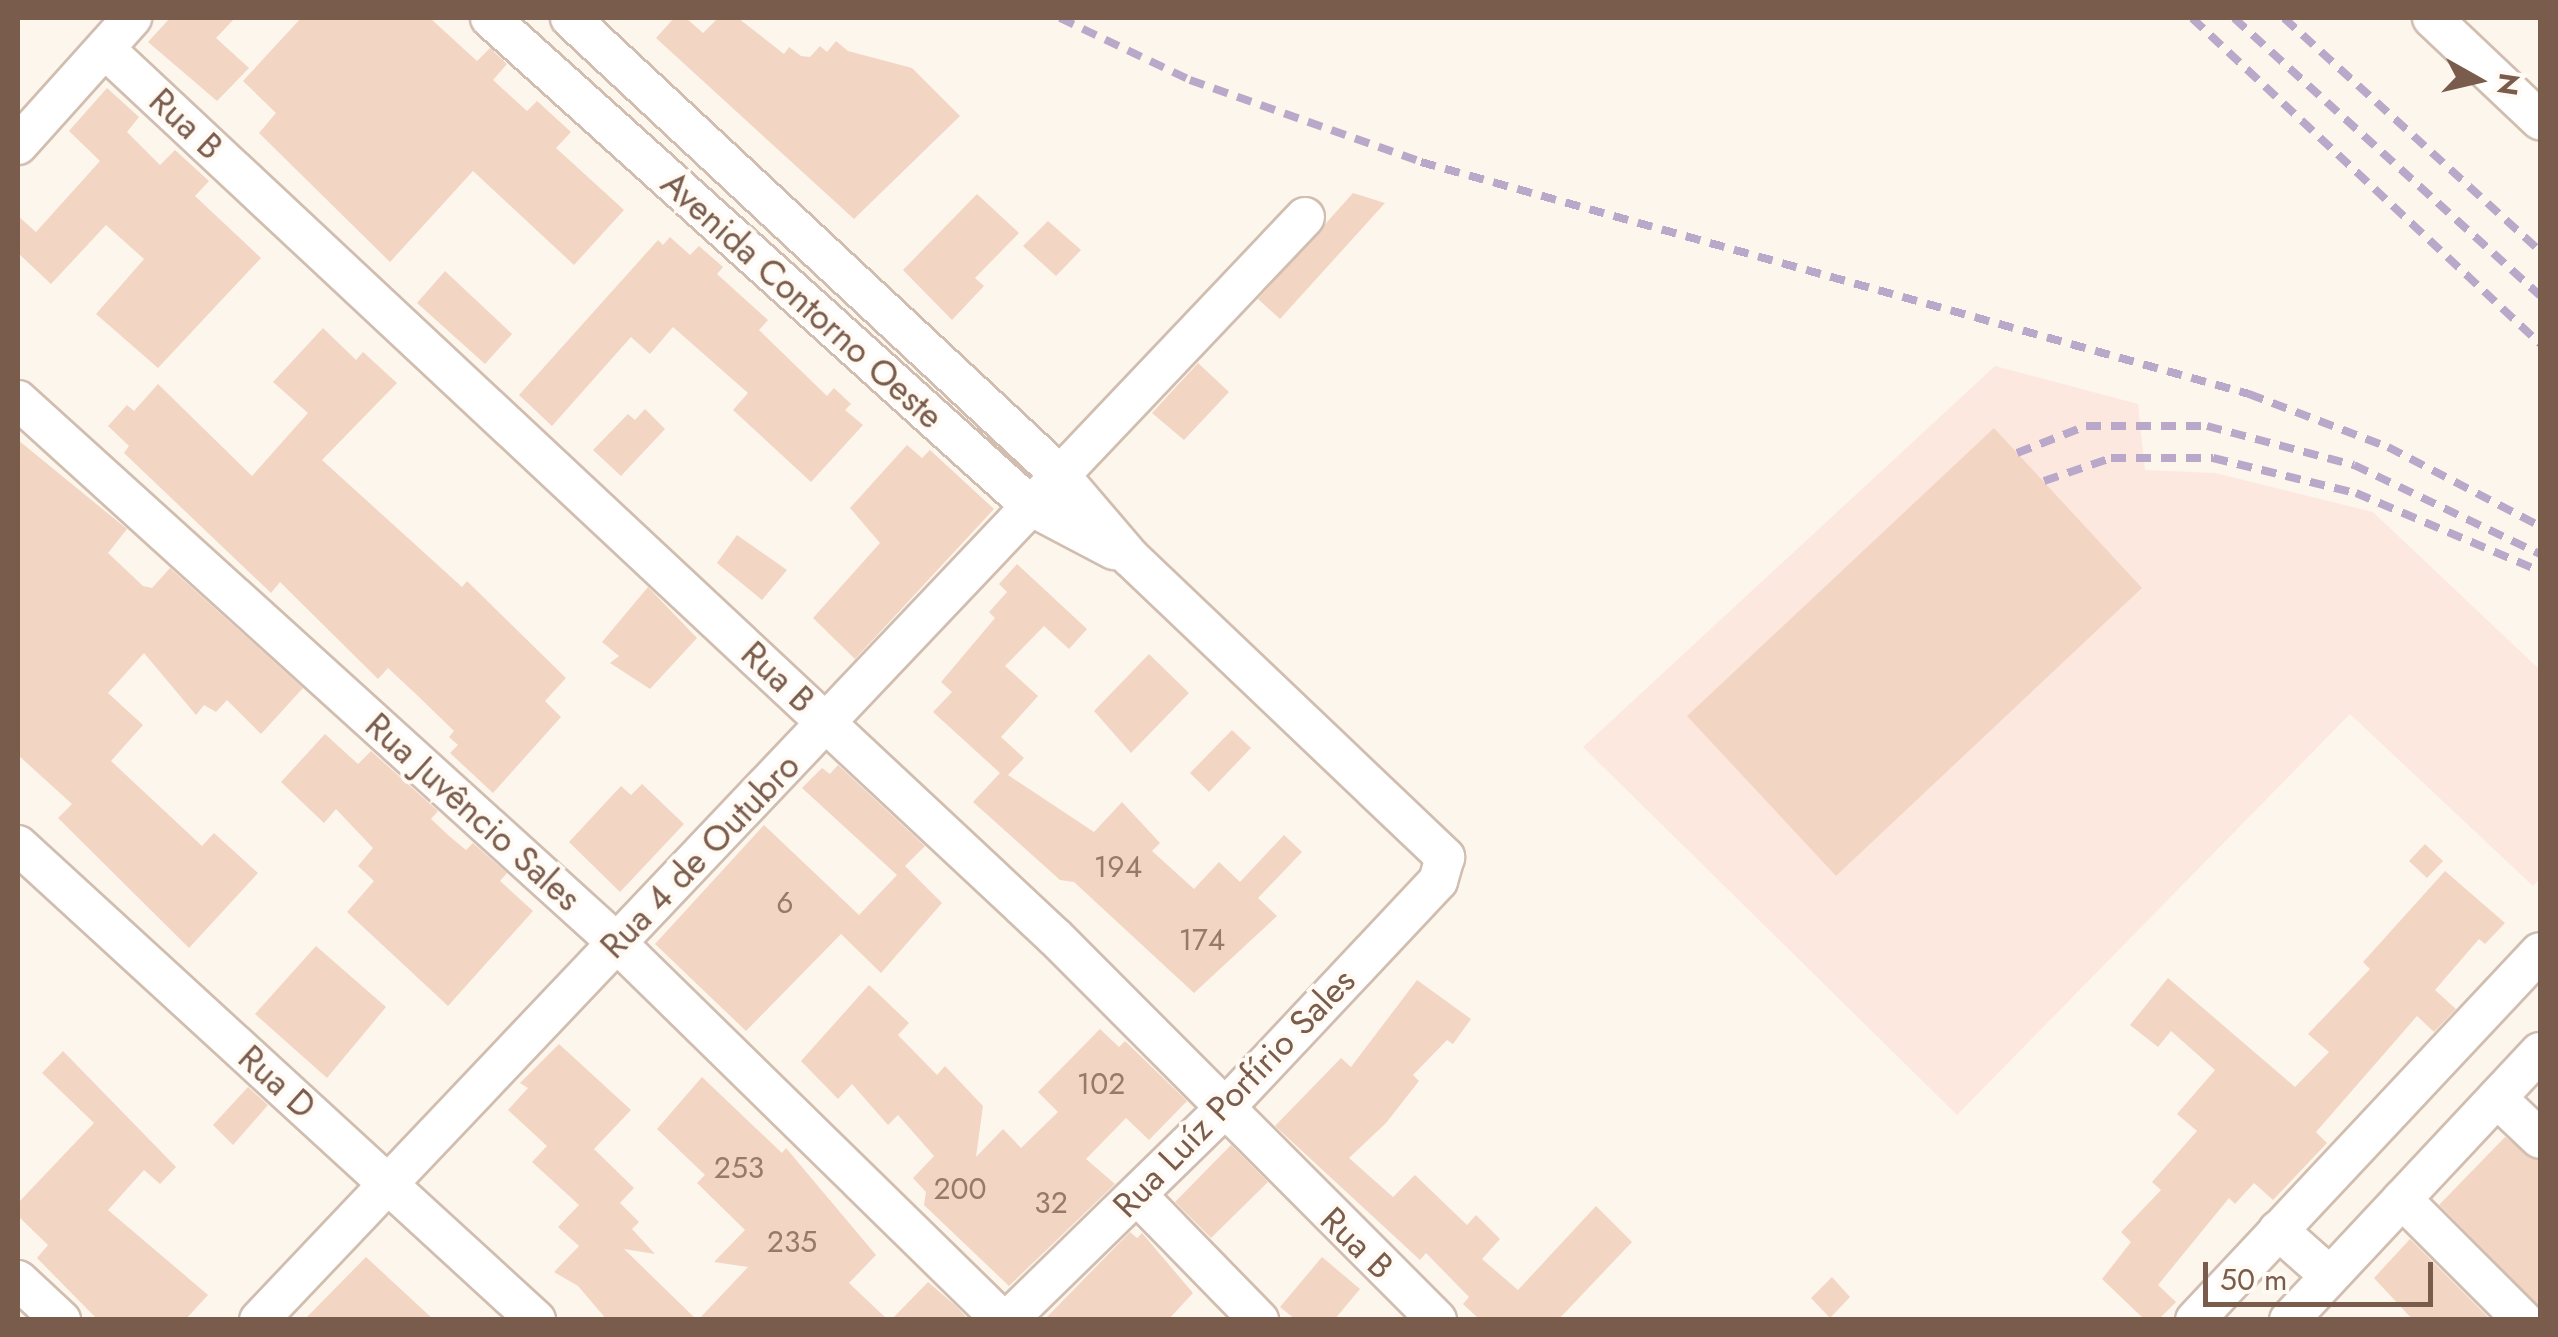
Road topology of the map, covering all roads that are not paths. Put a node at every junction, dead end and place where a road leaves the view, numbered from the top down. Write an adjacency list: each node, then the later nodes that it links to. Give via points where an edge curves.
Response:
1 (132, 18): 5 (street)
2 (490, 18): 9 (street, Avenida Contorno Oeste)
3 (570, 18): 8 (street, Avenida Contorno Oeste)
4 (2432, 18): 6 (street)
5 (106, 48): 7 (street); 15 (street, Rua B)
6 (2540, 120)
7 (18, 145)
8 (724, 160): 9 (street); 12 (street, Avenida Contorno Oeste)
9 (688, 196): 13 (street, Avenida Contorno Oeste)
10 (1305, 217): 12 (street, Rua 4 de Outubro)
11 (18, 400): 18 (street, Rua Juvêncio Sales)
12 (1060, 474): 13 (street, Rua 4 de Outubro); 14 (street, Avenida Contorno Oeste)
13 (1032, 507): 14 (street, Avenida Contorno Oeste); 15 (street, Rua 4 de Outubro)
14 (1130, 558): 17 (street, Avenida Contorno Oeste)
15 (828, 723): 18 (street, Rua 4 de Outubro); 22 (street, Rua B, via 1055,936)
16 (18, 846): 24 (street, Rua D)
17 (1445, 856): 22 (street, Rua Luíz Porfírio Sales, via 1438,882)
18 (617, 943): 24 (street, Rua 4 de Outubro); 33 (street, Rua Juvêncio Sales)
19 (2540, 952): 27 (street)
20 (2540, 1052): 21 (street)
21 (2497, 1098): 23 (street); 26 (street)
22 (1222, 1112): 25 (street, Rua Luíz Porfírio Sales); 35 (street, Rua B)
23 (2540, 1139)
24 (388, 1184): 31 (street, Rua 4 de Outubro); 32 (street, Rua D)
25 (1137, 1195): 33 (street, Rua Luíz Porfírio Sales); 34 (street)
26 (2402, 1199): 29 (street); 37 (street)
27 (2278, 1230): 29 (street); 36 (street)
28 (18, 1280): 30 (street)
29 (2314, 1304)
30 (61, 1320)
31 (258, 1320)
32 (536, 1320)
33 (1005, 1320)
34 (1259, 1320)
35 (1437, 1320)
36 (2195, 1320)
37 (2523, 1320)

